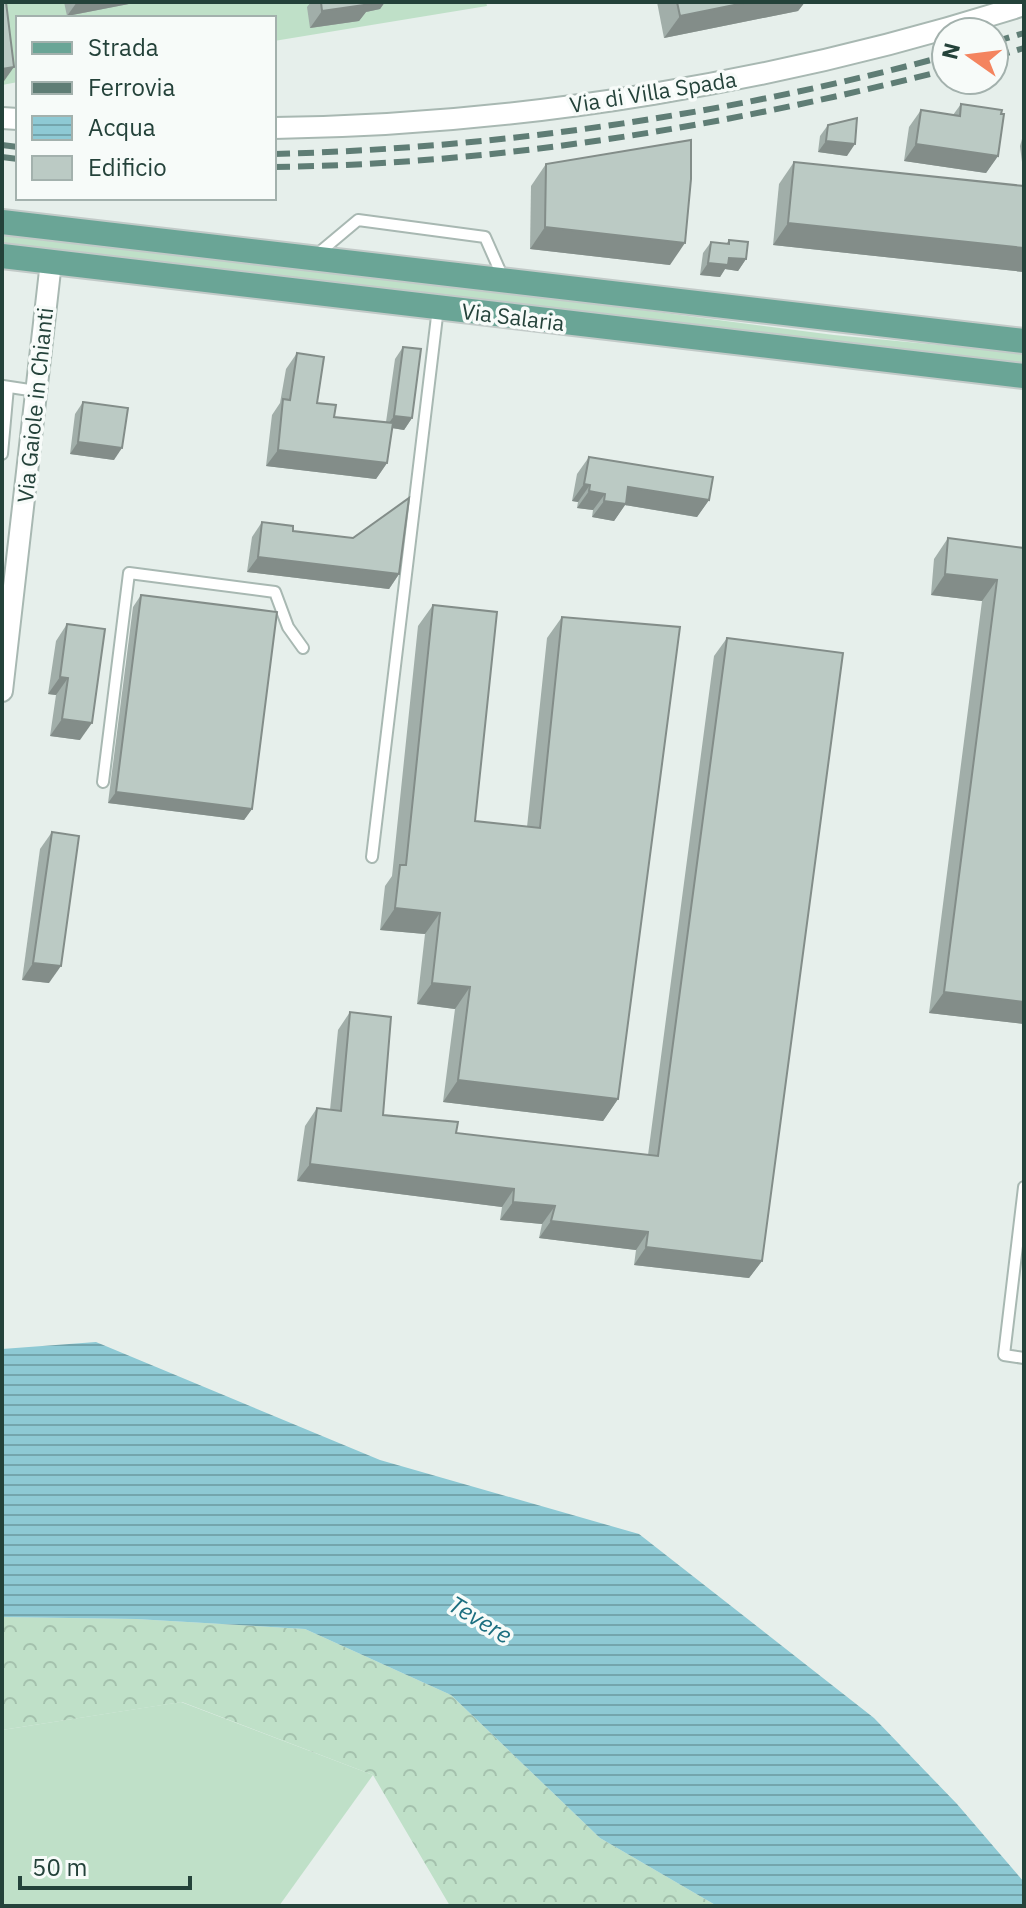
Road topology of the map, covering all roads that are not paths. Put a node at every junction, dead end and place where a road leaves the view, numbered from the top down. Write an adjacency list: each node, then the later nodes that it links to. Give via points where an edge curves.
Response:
1 (1024, 5): 2 (street, Via di Villa Spada, via 941,31 714,84 526,111)
2 (276, 128)
3 (2, 222): 5 (main road, Via Salaria)
4 (2, 256): 6 (main road, Via Salaria)
5 (311, 259): 7 (main road, Via Salaria); 7 (lane, via 358,220 485,237)
6 (51, 262): 8 (main road, Via Salaria); 12 (street, Via Gaiole in Chianti)
7 (505, 282): 9 (main road, Via Salaria)
8 (438, 308): 10 (main road, Via Salaria); 17 (lane)
9 (1024, 341)
10 (1024, 376)
11 (5, 386): 12 (lane); 13 (lane)
12 (36, 391): 15 (street, Via Gaiole in Chianti)
13 (2, 454)
14 (303, 648): 16 (lane, via 288,627 275,592 129,573)
15 (2, 691)
16 (103, 782)
17 (372, 857)
18 (1024, 1187): 19 (lane, via 1004,1355)
19 (1024, 1358)

